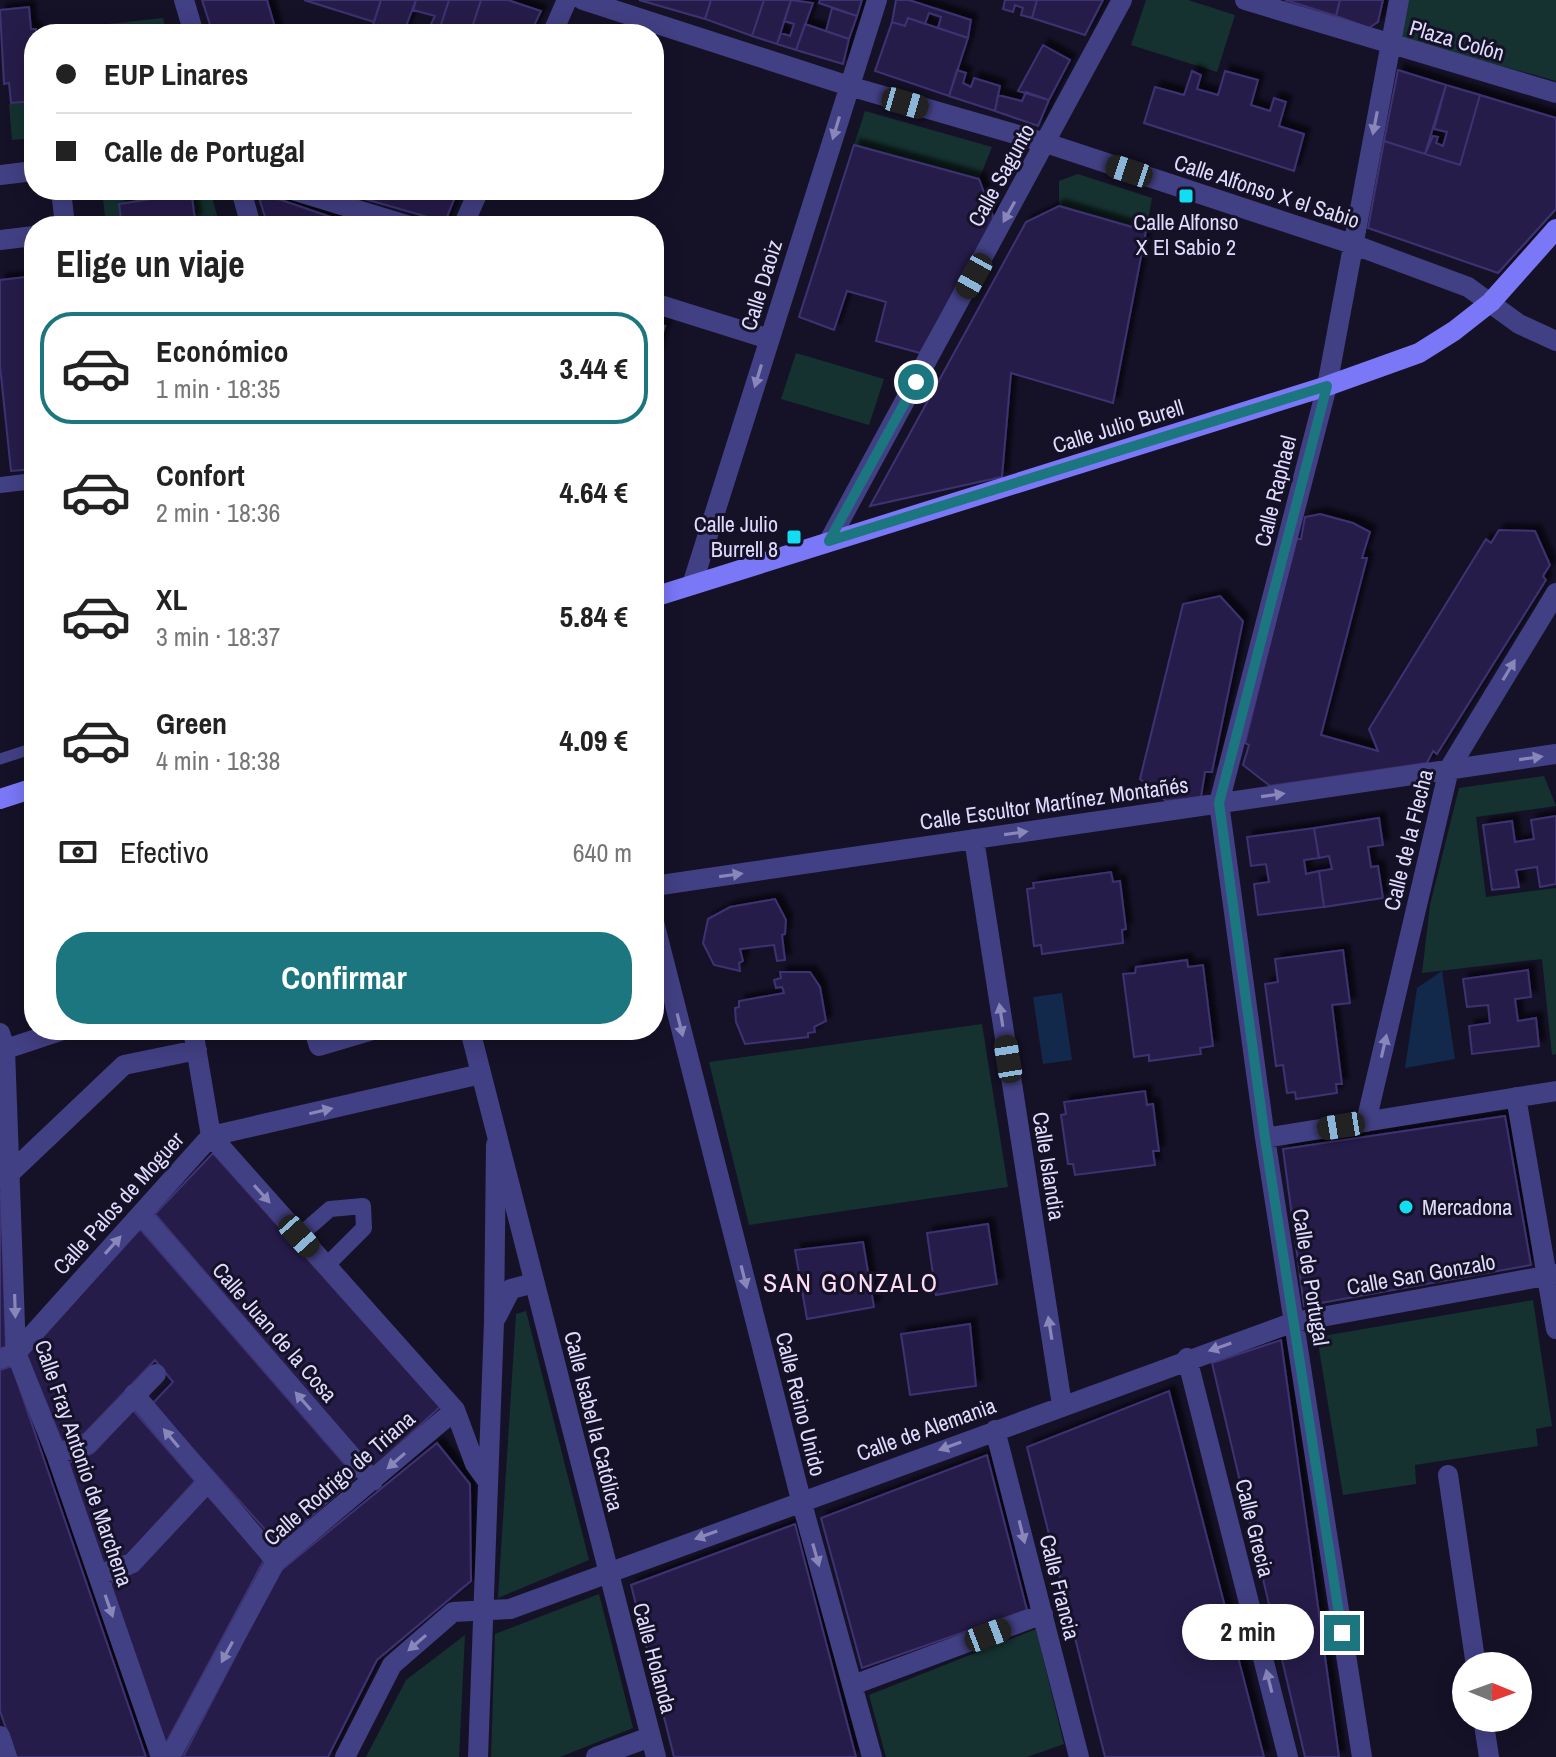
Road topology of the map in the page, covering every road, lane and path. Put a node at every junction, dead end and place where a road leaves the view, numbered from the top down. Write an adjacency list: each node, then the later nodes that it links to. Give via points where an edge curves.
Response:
1 (184, 0): 8 (street)
2 (567, 0): 9 (street)
3 (583, 0): 10 (street, Calle Alfonso X el Sabio)
4 (877, 0): 13 (street, Calle Daoiz)
5 (1122, 0): 15 (street, Calle Sagunto)
6 (1245, 0): 12 (street)
7 (1399, 0): 12 (street, Plaza Colón)
8 (191, 24)
9 (556, 24)
10 (657, 24)
11 (664, 26): 13 (street, Calle Alfonso X el Sabio)
12 (1390, 46): 14 (street, Plaza Colón); 23 (street, Calle Raphael, one-way to 23)
13 (849, 86): 15 (street, Calle Alfonso X el Sabio); 26 (street, Calle Daoiz, one-way to 26)
14 (1556, 93)
15 (1046, 143): 23 (street, Calle Alfonso X el Sabio); 31 (street, Calle Sagunto, one-way to 31)
16 (24, 172): 17 (street)
17 (0, 175)
18 (325, 200): 19 (street)
19 (377, 216)
20 (1556, 229): 24 (main road, Calle Julio Burell)
21 (24, 237): 22 (street)
22 (0, 240)
23 (1352, 244): 24 (street, Calle Alfonso X el Sabio, via 1468,287); 28 (street, Calle Raphael)
24 (1491, 302): 27 (street, Calle Alfonso X el Sabio, via 1519,324); 28 (main road, Calle Julio Burell, via 1419,353)
25 (664, 306): 26 (street)
26 (769, 339): 32 (street, Calle Daoiz, one-way to 32)
27 (1556, 341)
28 (1327, 386): 31 (main road, Calle Julio Burell); 41 (street, Calle Raphael)
29 (24, 482): 30 (street)
30 (0, 485)
31 (829, 541): 32 (main road, Calle Julio Burell)
32 (692, 585): 34 (main road, Calle Julio Burell)
33 (1556, 593): 38 (street, Calle de la Flecha, one-way to 33)
34 (664, 594)
35 (24, 751): 37 (lane)
36 (1556, 754): 38 (street, Calle Escultor Martínez Montañés, one-way to 36)
37 (0, 759)
38 (1449, 769): 41 (street, Calle Escultor Martínez Montañés, one-way to 38); 54 (street, Calle de la Flecha, one-way to 38)
39 (24, 791): 40 (main road)
40 (0, 799)
41 (1219, 803): 42 (street, Calle Escultor Martínez Montañés, one-way to 41); 57 (street, Calle de Portugal)
42 (974, 839): 43 (street, Calle Escultor Martínez Montañés, one-way to 42); 71 (street, Calle Islandia, one-way to 42)
43 (664, 885)
44 (664, 961): 79 (street, Calle Reino Unido, one-way to 79)
45 (24, 1039): 50 (street)
46 (195, 1040): 56 (street); 58 (street, via 124,1065)
47 (317, 1040): 48 (street, via 319,1046)
48 (339, 1040)
49 (472, 1040): 51 (street, Calle Isabel la Católica)
50 (2, 1044): 58 (street, Calle Fray Antonio de Marchena)
51 (481, 1074): 55 (street, Calle Isabel la Católica); 56 (street, Calle Palos de Moguer, one-way to 51)
52 (1556, 1091): 53 (street)
53 (1516, 1097): 54 (street); 62 (street)
54 (1366, 1122): 57 (street)
55 (496, 1135): 63 (street, Calle Isabel la Católica); 64 (street, Calle Isabel la Católica)
56 (211, 1136): 59 (street, Calle Palos de Moguer); 60 (street, one-way to 60)
57 (1265, 1138): 65 (street, Calle de Portugal)
58 (5, 1179): 67 (street, Calle Fray Antonio de Marchena, one-way to 67)
59 (141, 1214): 67 (street, Calle Palos de Moguer, one-way to 59); 76 (street, Calle Juan de la Cosa, one-way to 59)
60 (299, 1236): 61 (street); 61 (street, via 330,1209 363,1206 364,1228)
61 (326, 1266): 72 (street)
62 (1551, 1274): 65 (street, Calle San Gonzalo); 66 (street)
63 (534, 1283): 64 (street, Calle Isabel la Católica, via 511,1289); 81 (street, Calle Isabel la Católica)
64 (494, 1322): 78 (street, Calle Isabel la Católica)
65 (1294, 1322): 68 (street, Calle de Alemania, one-way to 68); 100 (street, Calle de Portugal)
66 (1556, 1329)
67 (8, 1356): 74 (street, Calle Fray Antonio de Marchena)
68 (1187, 1358): 71 (street, Calle de Alemania); 99 (street, Calle Grecia, one-way to 68)
69 (156, 1374): 70 (street)
70 (134, 1394): 74 (street, via 88,1444); 77 (street, one-way to 70)
71 (1062, 1405): 73 (street, Calle de Alemania)
72 (455, 1410): 76 (street, Calle Rodrigo de Triana, one-way to 76); 78 (street, via 475,1464)
73 (995, 1430): 79 (street, Calle de Alemania, one-way to 79); 84 (street, Calle Francia, one-way to 84)
74 (56, 1454): 82 (street, Calle Fray Antonio de Marchena)
75 (1448, 1475): 85 (street)
76 (373, 1481): 80 (street, Calle Rodrigo de Triana)
77 (208, 1482): 80 (street); 82 (street, via 132,1563)
78 (488, 1482): 83 (street, Calle Isabel la Católica)
79 (801, 1500): 81 (street, Calle de Alemania, one-way to 81); 86 (street, Calle Reino Unido, one-way to 86)
80 (276, 1561): 93 (street, Calle Rodrigo de Triana, one-way to 93)
81 (607, 1572): 83 (street, Calle de Alemania, via 510,1609); 89 (street, Calle Holanda)
82 (98, 1575): 92 (street, Calle Fray Antonio de Marchena, one-way to 92)
83 (483, 1609): 94 (street, Calle de Alemania, one-way to 94, via 453,1612 392,1665); 95 (street, Calle Isabel la Católica)
84 (1043, 1614): 86 (street); 90 (street, Calle Francia)
85 (1474, 1652)
86 (853, 1685): 98 (street, Calle Reino Unido)
87 (1485, 1732): 101 (street)
88 (0, 1736): 91 (street)
89 (650, 1737): 96 (street); 97 (street, Calle Holanda)
90 (1073, 1755)
91 (7, 1757)
92 (161, 1757)
93 (170, 1757)
94 (345, 1757)
95 (478, 1757)
96 (596, 1757)
97 (656, 1757)
98 (872, 1757)
99 (1288, 1757)
100 (1362, 1757)
101 (1489, 1757)

